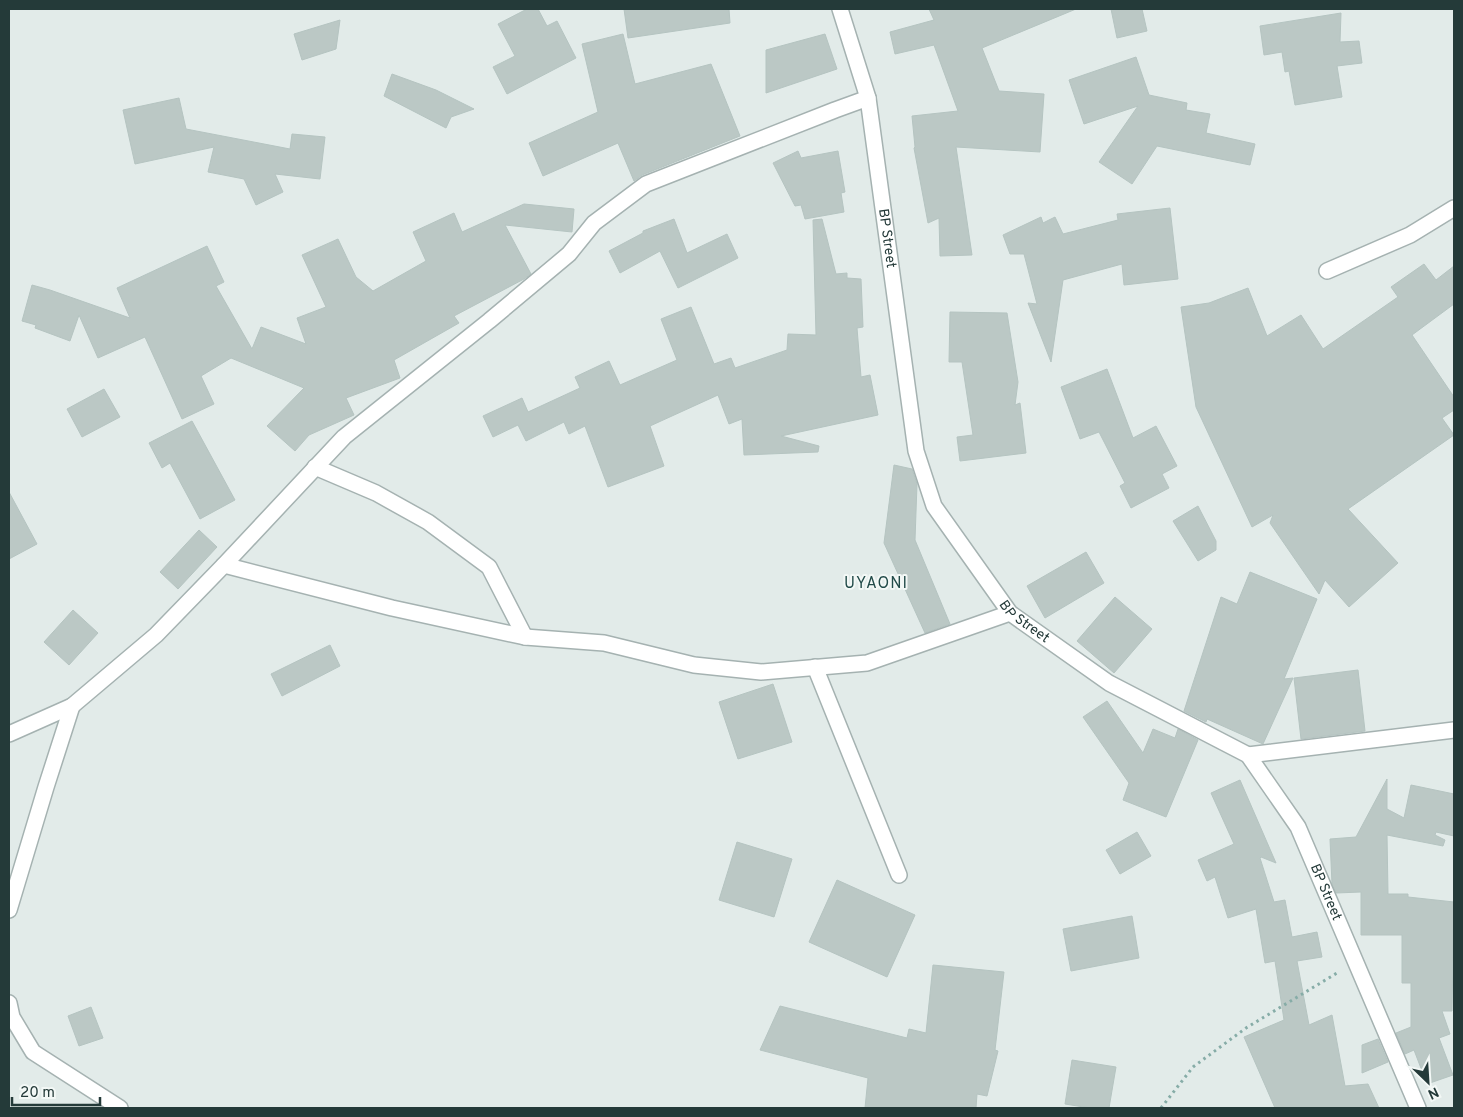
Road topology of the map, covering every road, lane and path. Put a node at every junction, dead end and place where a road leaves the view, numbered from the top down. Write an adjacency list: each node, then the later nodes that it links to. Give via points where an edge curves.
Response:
1 (840, 9): 2 (street, BP Street)
2 (868, 98): 5 (street, via 646,184 594,223 569,254 344,437); 7 (street, BP Street, via 916,451 934,506)
3 (1454, 208): 4 (street, via 1410,235)
4 (1327, 271)
5 (315, 467): 6 (street); 8 (street, via 376,493 428,522 489,567)
6 (224, 565): 8 (street, via 392,608); 10 (street, via 156,635)
7 (1010, 613): 9 (street, via 867,662); 13 (street, BP Street, via 1109,683)
8 (525, 637): 9 (street, via 604,643 694,665 761,672)
9 (815, 667): 14 (street)
10 (72, 706): 12 (street); 15 (street)
11 (1454, 730): 13 (street)
12 (9, 734)
13 (1248, 755): 16 (street, BP Street, via 1298,827)
14 (899, 875)
15 (9, 910)
16 (1355, 962): 19 (path, via 1246,1028 1193,1068); 20 (street, BP Street)
17 (9, 1003): 18 (street, via 12,1018 33,1052)
18 (120, 1108)
19 (1161, 1108)
20 (1418, 1108)

